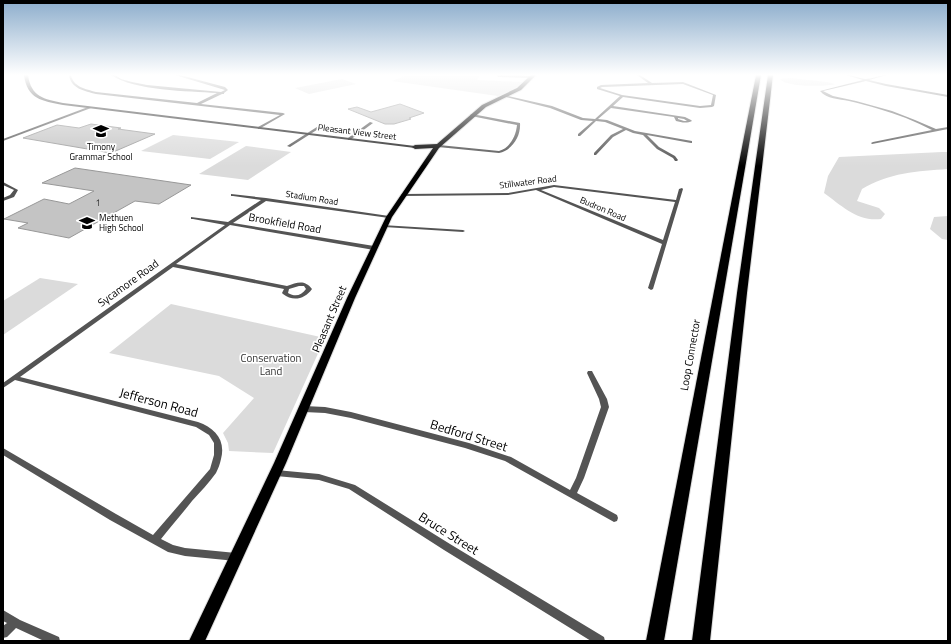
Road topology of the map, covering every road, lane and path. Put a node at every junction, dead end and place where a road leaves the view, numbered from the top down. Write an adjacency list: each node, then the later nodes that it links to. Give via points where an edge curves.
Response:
1 (73, 105): 11 (street, Pleasant View Street)
2 (206, 105): 17 (street, via 283,114)
3 (486, 105): 12 (main road, Pleasant Street)
4 (543, 105): 14 (street, via 582,119)
5 (687, 105): 6 (street, via 708,108)
6 (712, 105)
7 (752, 105): 66 (highway, Loop Connector)
8 (766, 105): 67 (highway)
9 (866, 105): 20 (street, via 892,112)
10 (611, 107): 13 (street); 14 (street)
11 (89, 108): 17 (street, Pleasant View Street); 25 (street)
12 (472, 115): 30 (main road, Pleasant Street); 30 (street, via 519,124 512,145 499,152)
13 (676, 117)
14 (596, 121): 19 (street, via 606,121); 23 (street)
15 (371, 123): 24 (street)
16 (321, 126): 21 (street)
17 (259, 128): 21 (street, Pleasant View Street)
18 (948, 128): 20 (street)
19 (626, 129): 22 (street); 31 (street, via 612,136)
20 (936, 131): 27 (street)
21 (308, 134): 24 (street, Pleasant View Street); 28 (street)
22 (646, 135): 26 (street); 32 (street, via 658,148 674,156)
23 (579, 136)
24 (349, 139): 29 (street, Pleasant View Street)
25 (3, 140)
26 (691, 142)
27 (873, 144)
28 (289, 146)
29 (415, 147): 30 (main road)
30 (436, 149): 37 (main road, Pleasant Street)
31 (595, 154)
32 (676, 160)
33 (3, 183): 39 (street, via 16,190 12,196)
34 (536, 189): 37 (street, Stillwater Road, via 508,194); 40 (street, Stillwater Road, via 561,186); 45 (street, Budron Road)
35 (681, 189): 40 (street)
36 (233, 195): 38 (street, Stadium Road)
37 (403, 195): 42 (main road, Pleasant Street)
38 (266, 199): 42 (street, Stadium Road); 43 (street, Sycamore Road)
39 (3, 200)
40 (677, 201): 45 (street)
41 (193, 218): 43 (street, Brookfield Road)
42 (387, 222): 44 (street, Stadium Road); 46 (main road, Pleasant Street)
43 (230, 224): 46 (street, Brookfield Road); 47 (street, Sycamore Road)
44 (463, 232)
45 (665, 243): 49 (street)
46 (374, 248): 53 (main road, Pleasant Street)
47 (173, 264): 48 (street); 51 (street, Sycamore Road)
48 (287, 288)
49 (651, 288)
50 (590, 373): 56 (street, via 603,399 604,407)
51 (15, 378): 52 (street, Sycamore Road); 58 (street, Jefferson Road, via 198,425 216,436 220,446 219,458 213,471)
52 (3, 386)
53 (304, 409): 55 (main road, Pleasant Street); 56 (street, Bedford Street, via 352,415 466,445 518,464)
54 (3, 451): 58 (street)
55 (276, 473): 59 (main road, Pleasant Street); 65 (street, Bruce Street, via 319,477 352,487)
56 (572, 495): 57 (street, Bedford Street)
57 (614, 518)
58 (154, 540): 59 (street, via 171,549 185,552)
59 (236, 557): 64 (main road, Pleasant Street)
60 (3, 615): 61 (street)
61 (15, 622): 62 (street); 63 (street)
62 (3, 633)
63 (52, 640)
64 (197, 641)
65 (600, 641)
66 (655, 641)
67 (701, 641)

